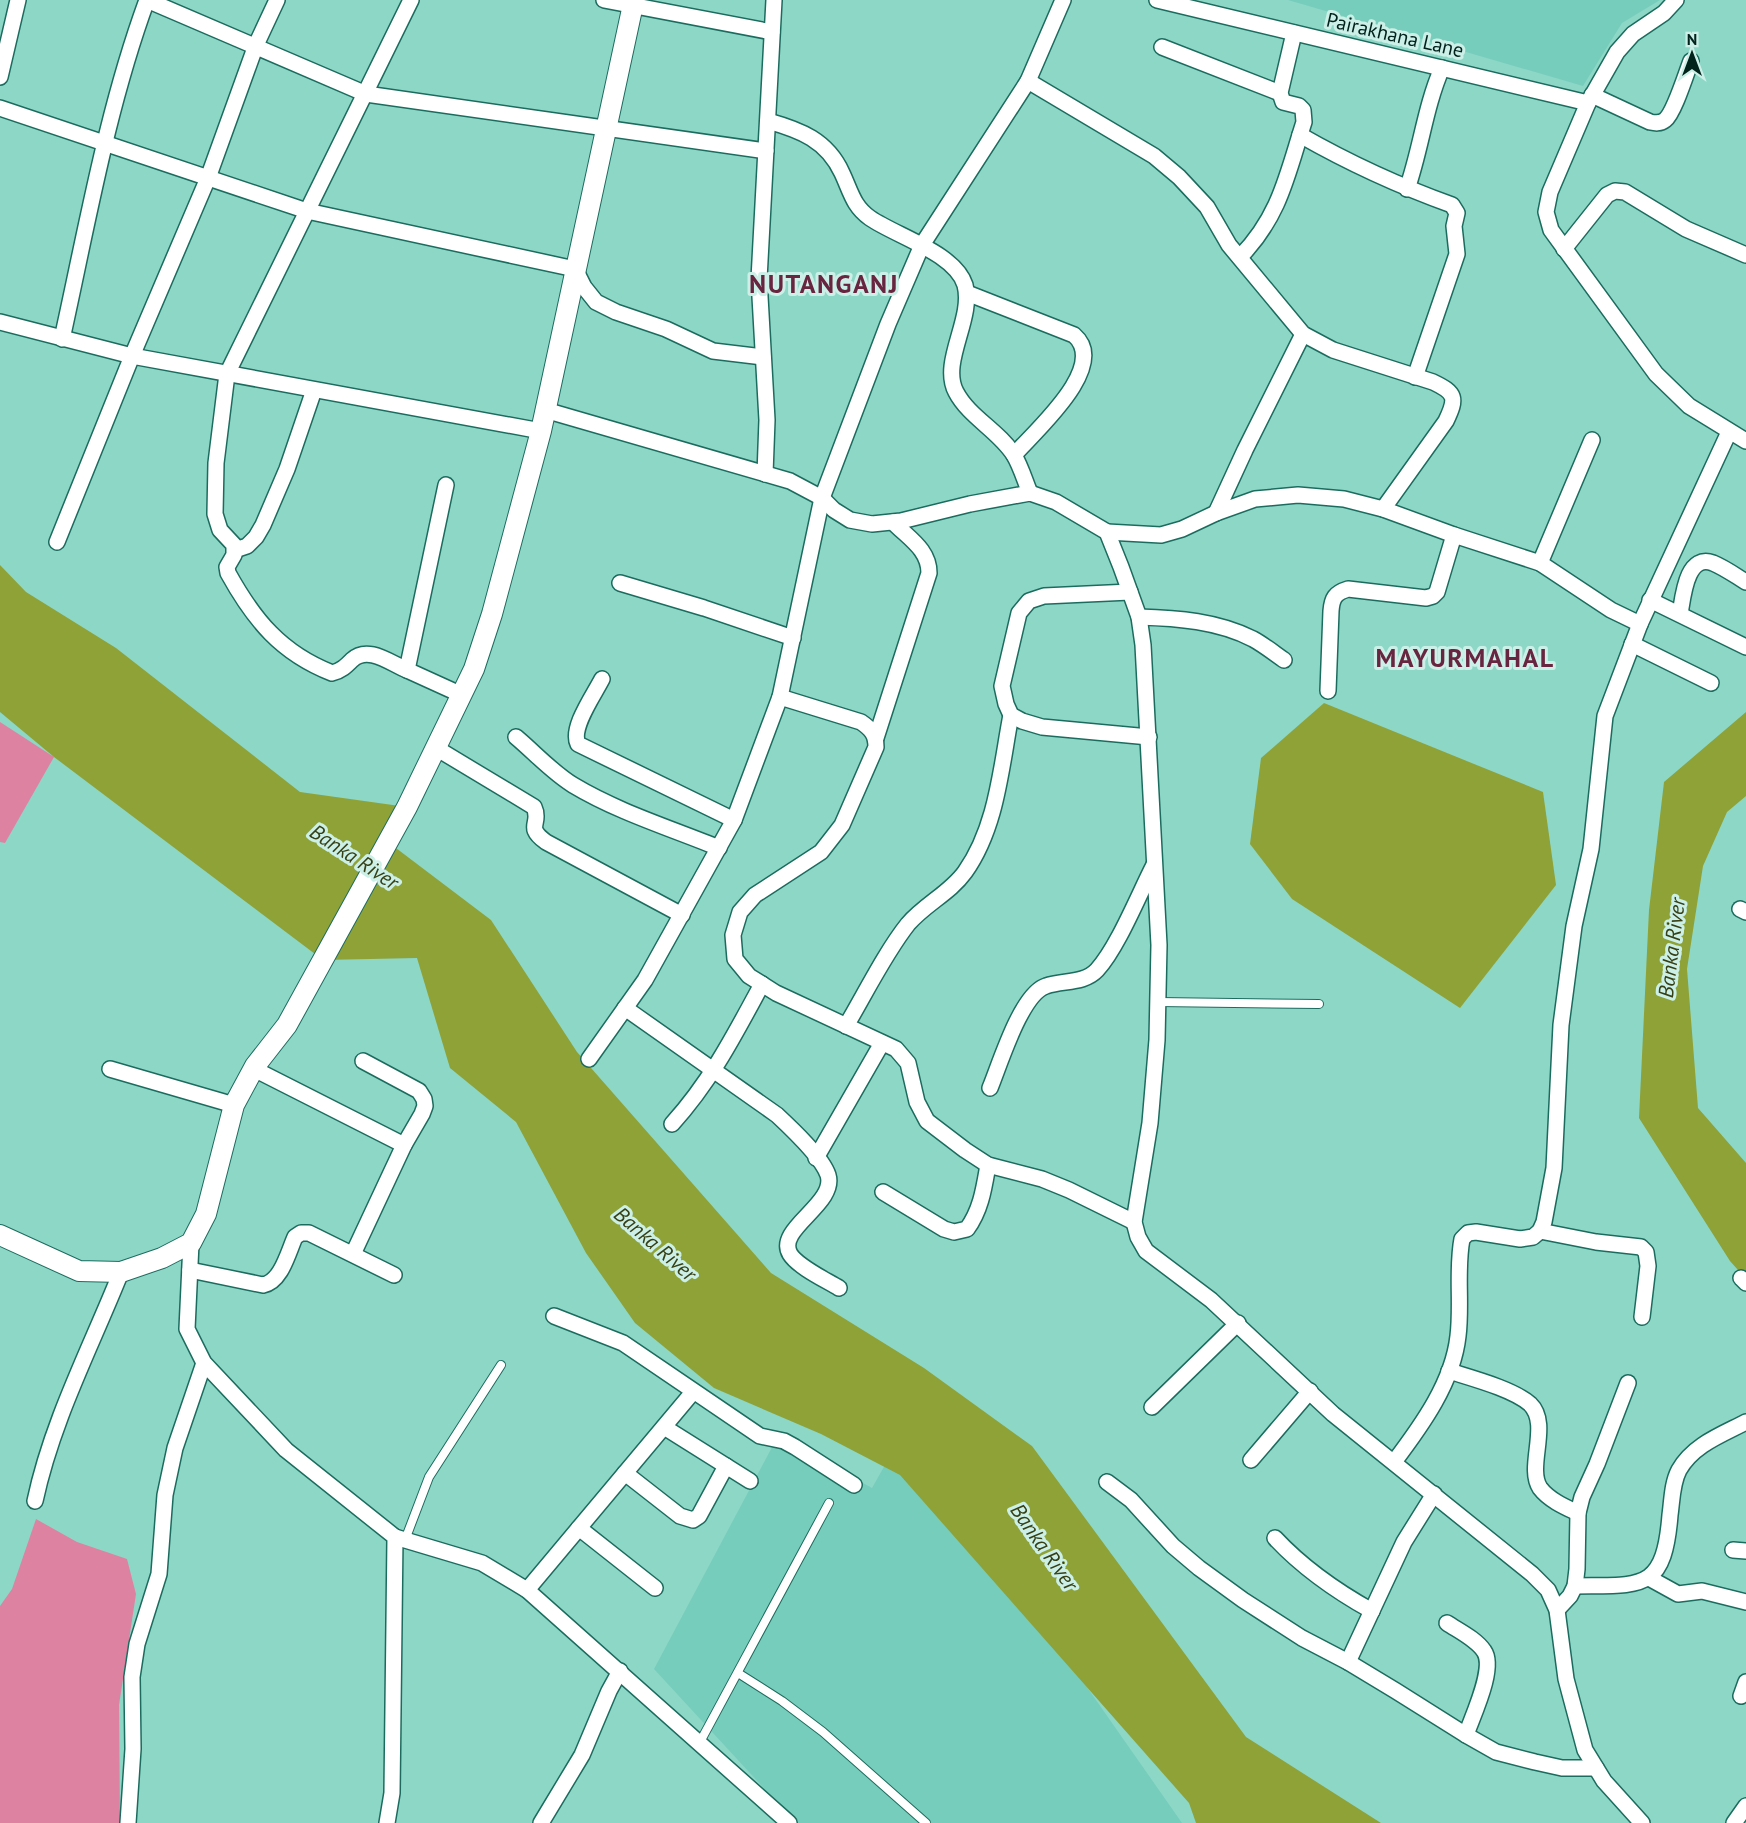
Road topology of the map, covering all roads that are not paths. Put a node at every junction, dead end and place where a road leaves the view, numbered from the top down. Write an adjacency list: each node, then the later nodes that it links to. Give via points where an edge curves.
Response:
1 (18, 0): 17 (street)
2 (147, 0): 13 (street); 26 (street)
3 (277, 0): 13 (street)
4 (411, 0): 20 (street)
5 (604, 0): 10 (street)
6 (774, 0): 11 (street)
7 (1063, 0): 18 (street)
8 (1157, 0): 12 (street, Pairakhana Lane)
9 (1676, 0): 21 (street, via 1617,52)
10 (633, 3): 11 (street); 24 (street)
11 (772, 32): 23 (street)
12 (1294, 33): 16 (street, Pairakhana Lane); 19 (street)
13 (256, 45): 20 (street); 28 (street)
14 (1162, 47): 19 (street)
15 (1691, 61): 21 (street, Pairakhana Lane, via 1670,113 1658,123)
16 (1442, 68): 21 (street, Pairakhana Lane); 29 (street, via 1432,91)
17 (0, 77)
18 (1028, 81): 31 (street); 34 (street, via 1154,156 1207,207)
19 (1280, 93): 25 (street, via 1283,102 1304,111)
20 (366, 94): 24 (street); 30 (street)
21 (1590, 99): 32 (street, via 1550,192 1546,212 1551,230)
22 (0, 108): 26 (street)
23 (768, 121): 27 (street); 31 (street, via 800,130 820,143 832,155 857,208)
24 (605, 128): 27 (street); 35 (street)
25 (1300, 135): 29 (street); 34 (street, via 1274,213)
26 (106, 144): 28 (street); 39 (street)
27 (766, 151): 41 (street, via 759,279)
28 (208, 178): 30 (street); 40 (street)
29 (1407, 189): 43 (street, via 1452,205 1457,213 1457,254)
30 (307, 212): 35 (street); 42 (street)
31 (922, 245): 36 (street, via 955,269); 54 (street)
32 (1564, 249): 33 (street, via 1607,195 1615,191 1635,197 1686,230); 47 (street, via 1656,374 1689,406)
33 (1746, 255)
34 (1240, 257): 38 (street)
35 (575, 269): 41 (street, via 596,302 616,312 713,351); 45 (street)
36 (967, 293): 50 (street, via 952,380 964,403); 50 (street, via 1074,335 1085,351 1078,380)
37 (0, 322): 39 (street)
38 (1304, 334): 43 (street, via 1333,350); 56 (street)
39 (62, 339): 40 (street)
40 (132, 356): 42 (street); 60 (street)
41 (763, 357): 51 (street)
42 (227, 374): 44 (street); 61 (street, via 216,463 215,514 220,530)
43 (1415, 377): 55 (street, via 1447,389 1453,406)
44 (314, 390): 46 (street); 61 (street, via 263,525 246,546)
45 (545, 410): 46 (street); 51 (street)
46 (541, 431): 78 (street, via 492,614)
47 (1729, 432): 49 (street); 66 (street)
48 (1592, 440): 62 (street)
49 (1746, 441)
50 (1014, 455): 53 (street)
51 (765, 474): 54 (street, via 790,481)
52 (446, 485): 74 (street)
53 (1030, 493): 57 (street); 58 (street, via 1056,502)
54 (822, 498): 57 (street, via 850,519 872,524); 70 (street)
55 (1383, 509): 56 (street, via 1298,495 1255,499); 59 (street)
56 (1216, 513): 58 (street, via 1161,535)
57 (892, 522): 83 (street, via 925,552 929,573)
58 (1107, 532): 65 (street)
59 (1454, 535): 62 (street); 77 (street, via 1433,596 1419,598 1348,589 1337,592 1331,611)
60 (57, 542)
61 (235, 550): 74 (street, via 228,562 228,573 251,612 284,646 332,673 366,653)
62 (1540, 562): 69 (street, via 1611,610)
63 (1746, 582): 67 (street, via 1712,562 1694,566 1689,572)
64 (620, 583): 70 (street)
65 (1130, 592): 68 (street); 80 (street, via 1044,596 1029,601 1019,613 1002,686)
66 (1650, 600): 67 (street); 69 (street)
67 (1680, 614): 72 (street)
68 (1138, 617): 73 (street, via 1198,622 1236,632); 82 (street)
69 (1640, 624): 71 (street)
70 (793, 638): 79 (street)
71 (1632, 644): 76 (street); 108 (street, via 1605,716 1591,849 1574,926 1561,1025 1554,1168)
72 (1746, 647)
73 (1284, 660)
74 (406, 670): 78 (street)
75 (602, 679): 85 (street, via 577,726 578,744)
76 (1711, 683)
77 (1328, 692)
78 (462, 695): 84 (street)
79 (780, 697): 83 (street, via 861,722); 85 (street)
80 (1011, 715): 82 (street, via 1042,726); 93 (street, via 992,811 980,845 951,888 908,924)
81 (516, 736): 86 (street, via 553,771 591,794)
82 (1149, 736): 87 (street)
83 (876, 738): 89 (street, via 872,759 842,825 821,852 755,895 740,912 733,935 735,959)
84 (436, 748): 88 (street, via 534,807 537,836); 98 (street, via 287,1025)
85 (734, 820): 86 (street)
86 (719, 848): 88 (street)
87 (1155, 862): 90 (street, via 1160,945); 100 (street, via 1096,971 1083,979 1043,987 1030,998)
88 (682, 915): 92 (street)
89 (762, 984): 93 (street); 99 (street)
90 (1158, 1002): 91 (lane); 107 (street, via 1150,1123)
91 (1319, 1004)
92 (625, 1008): 95 (street); 99 (street)
93 (846, 1026): 94 (street)
94 (882, 1043): 104 (street); 105 (street, via 896,1049 908,1062 917,1102 927,1120)
95 (589, 1059)
96 (363, 1061): 103 (street, via 419,1091 424,1099 422,1114)
97 (110, 1069): 101 (street)
98 (254, 1069): 101 (street); 103 (street)
99 (714, 1071): 102 (street); 104 (street, via 777,1115)
100 (990, 1088)
101 (234, 1105): 110 (street, via 206,1214)
102 (672, 1124)
103 (404, 1145): 111 (street)
104 (816, 1158): 115 (street, via 828,1176 828,1188 792,1234 788,1245 798,1262)
105 (988, 1165): 106 (street, via 982,1197 967,1229 944,1229); 107 (street, via 1042,1179)
106 (883, 1192)
107 (1134, 1222): 118 (street, via 1146,1251)
108 (1540, 1231): 117 (street, via 1641,1247 1648,1266); 121 (street, via 1520,1239 1476,1232 1462,1239 1458,1337)
109 (0, 1235): 113 (street, via 79,1271)
110 (191, 1243): 112 (street); 113 (street)
111 (353, 1254): 112 (street, via 318,1236 301,1233 295,1237 271,1284); 114 (street)
112 (190, 1270): 119 (street, via 187,1329)
113 (121, 1272): 136 (street, via 53,1435)
114 (394, 1275)
115 (839, 1288)
116 (554, 1316): 124 (street, via 623,1342)
117 (1642, 1317)
118 (1238, 1323): 123 (street); 125 (street)
119 (204, 1363): 140 (street, via 286,1450); 157 (street, via 176,1448 165,1495 159,1574 137,1644 132,1677)
120 (501, 1365): 140 (lane, via 429,1477)
121 (1449, 1371): 129 (street, via 1434,1404); 138 (street, via 1518,1396 1532,1406 1538,1419 1538,1486)
122 (1628, 1383): 138 (street)
123 (1310, 1391): 128 (street); 129 (street)
124 (693, 1392): 127 (street); 134 (street, via 760,1437 795,1447)
125 (1152, 1407)
126 (1746, 1422): 142 (street, via 1704,1444 1678,1472 1664,1558)
127 (664, 1427): 130 (street); 131 (street)
128 (1251, 1460)
129 (1394, 1461): 135 (street)
130 (726, 1466): 131 (street, via 699,1516 693,1520 680,1516); 132 (street)
131 (625, 1473): 139 (street)
132 (750, 1481)
133 (1107, 1482): 150 (street, via 1131,1500 1199,1568 1302,1638)
134 (854, 1485)
135 (1434, 1494): 147 (street, via 1532,1574 1548,1590); 148 (street, via 1404,1542)
136 (35, 1501)
137 (829, 1503): 152 (lane)
138 (1578, 1513): 143 (street)
139 (579, 1528): 144 (street); 145 (street)
140 (400, 1538): 145 (street, via 482,1563); 158 (street, via 392,1793)
141 (1275, 1538): 148 (street, via 1313,1573)
142 (1649, 1578): 143 (street, via 1616,1586); 146 (street, via 1678,1594 1702,1591)
143 (1575, 1586): 147 (street)
144 (655, 1588)
145 (527, 1590): 151 (street)
146 (1746, 1602)
147 (1557, 1610): 155 (street, via 1575,1715 1585,1750)
148 (1372, 1611): 150 (street)
149 (1447, 1623): 153 (street, via 1476,1643 1487,1660)
150 (1347, 1662): 153 (street)
151 (620, 1671): 154 (street); 159 (street, via 582,1755)
152 (738, 1673): 154 (lane); 161 (lane, via 823,1732)
153 (1466, 1735): 155 (street, via 1496,1752 1535,1762 1562,1768)
154 (700, 1742): 160 (street)
155 (1596, 1768): 162 (street)
156 (1746, 1806): 163 (street)
157 (128, 1823)
158 (387, 1823)
159 (541, 1823)
160 (789, 1823)
161 (926, 1823)
162 (1642, 1823)
163 (1734, 1823)

